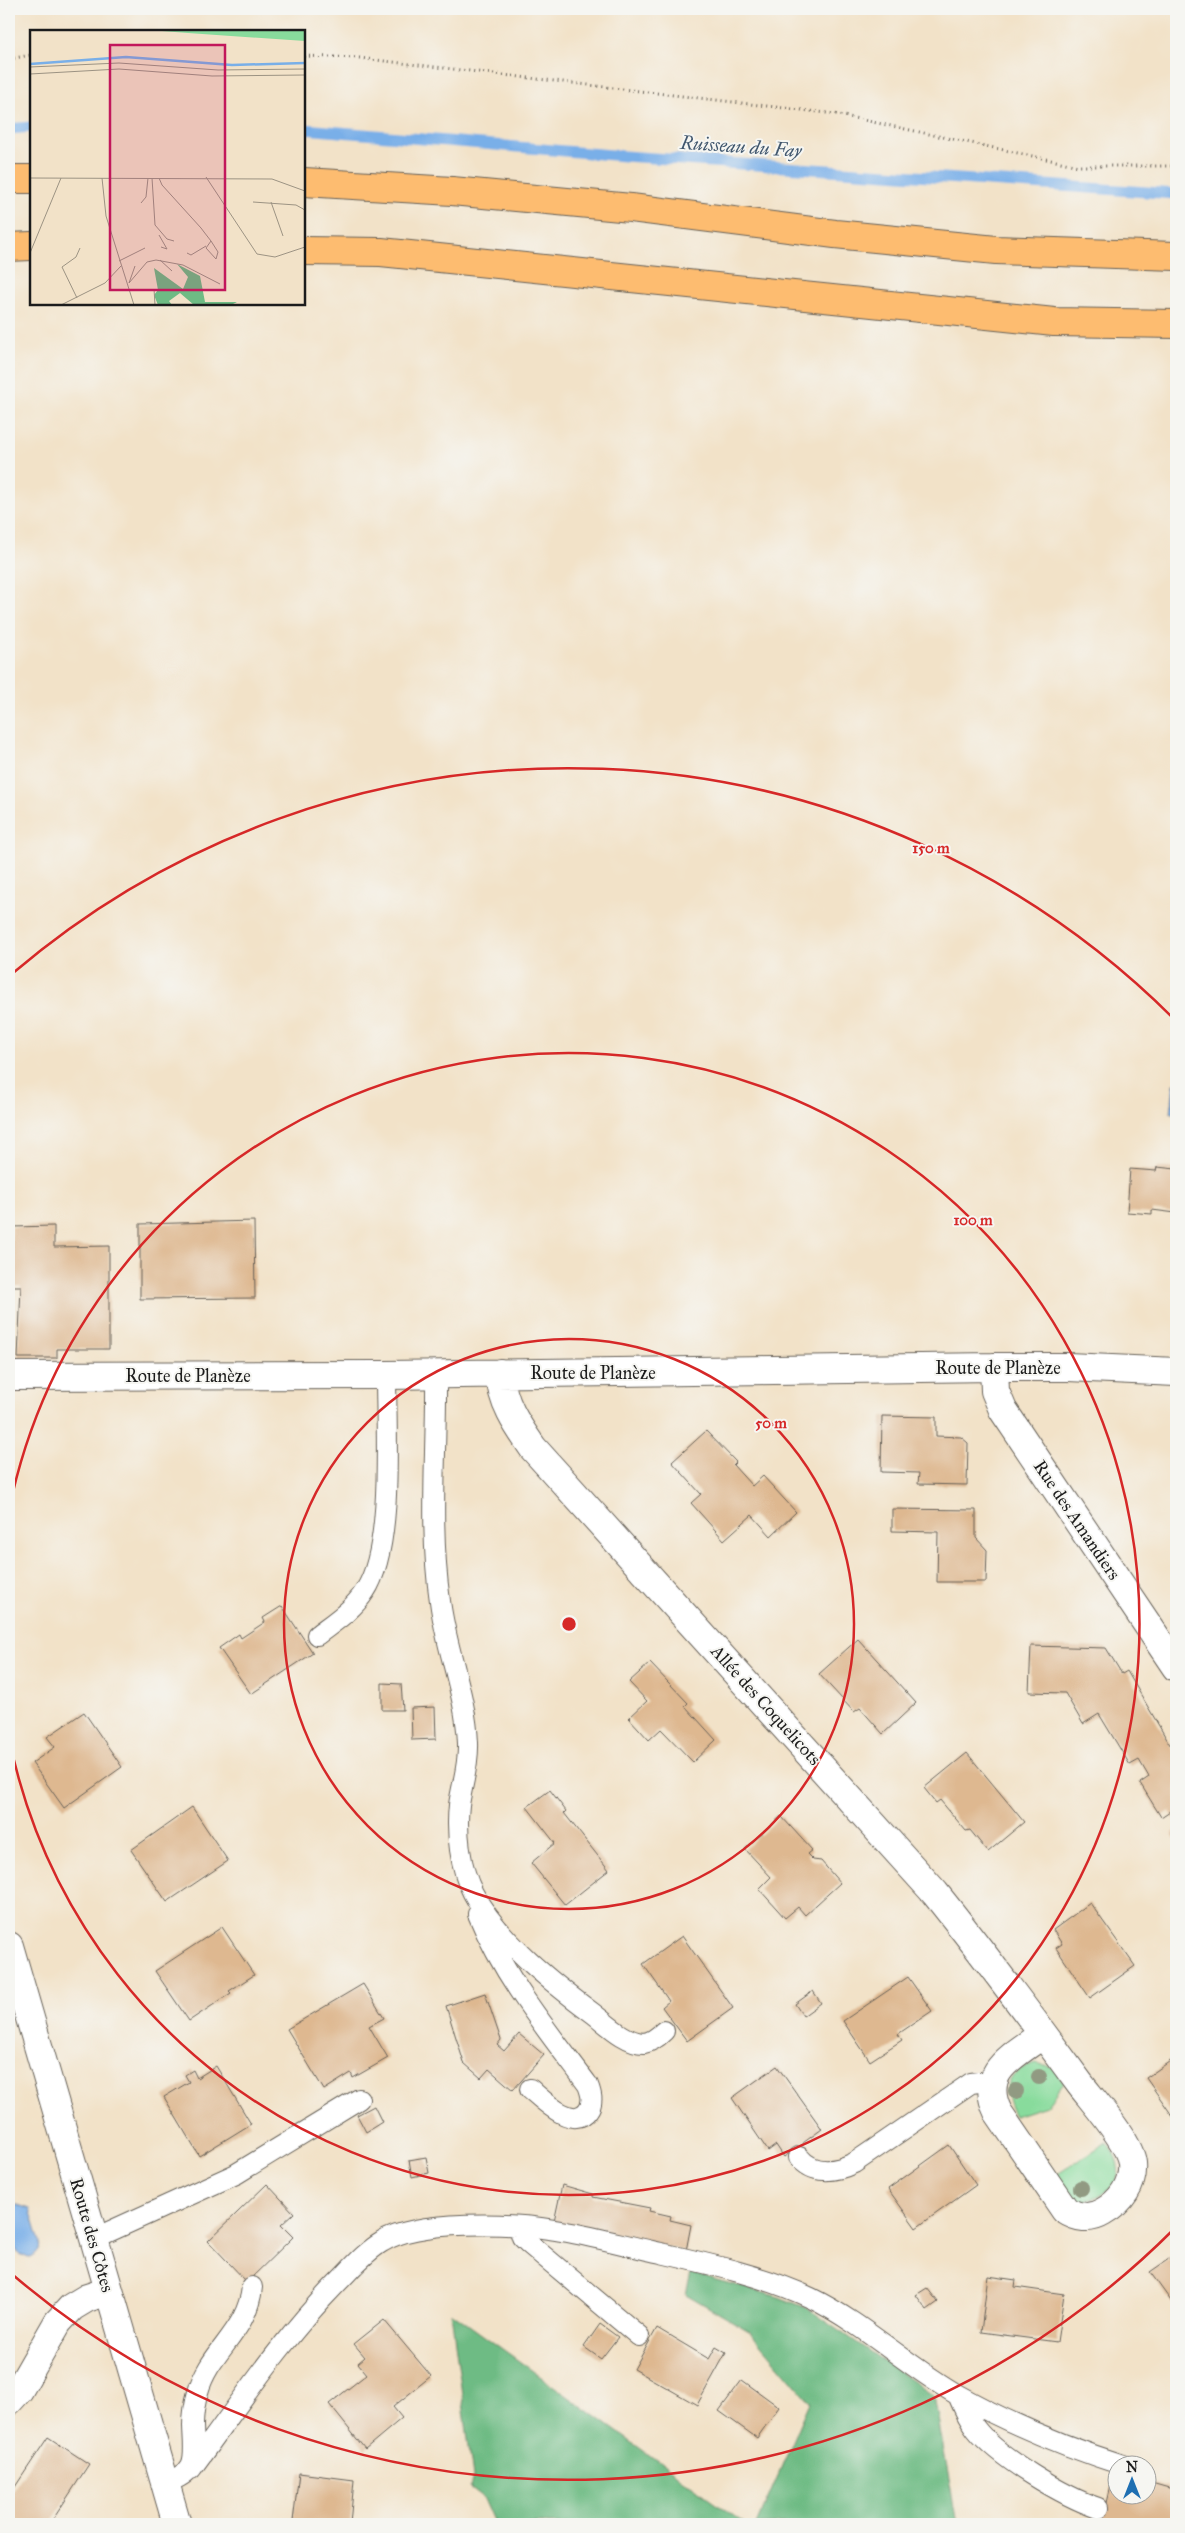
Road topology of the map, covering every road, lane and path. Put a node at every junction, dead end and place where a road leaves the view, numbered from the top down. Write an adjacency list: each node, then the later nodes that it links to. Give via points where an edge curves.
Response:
1 (30, 55): 3 (path)
2 (305, 56): 4 (path, via 359,58 835,114 1079,166)
3 (9, 59)
4 (1176, 166)
5 (30, 178): 6 (highway)
6 (9, 179)
7 (305, 182): 11 (highway, via 452,190 996,250)
8 (30, 246): 9 (highway)
9 (9, 247)
10 (305, 251): 12 (highway, via 381,252 1054,322)
11 (1176, 256)
12 (1176, 324)
13 (994, 1367): 14 (street, Route de Planèze); 16 (street, Route de Planèze); 20 (street, Rue des Amandiers, via 995,1391 1003,1410)
14 (1176, 1372)
15 (436, 1374): 16 (street, Route de Planèze); 17 (street, Route de Planèze); 21 (lane, via 440,1600 468,1743 468,1767 459,1806 459,1832 463,1866)
16 (500, 1374): 24 (street, Allée des Coquelicots, via 504,1400 533,1448 935,1893)
17 (386, 1375): 18 (street, Route de Planèze); 19 (lane, via 383,1528 374,1572 366,1591 350,1610)
18 (9, 1376)
19 (317, 1635)
20 (1176, 1667)
21 (473, 1892): 23 (lane, via 491,1920 511,1942 545,1975 615,2031 644,2043); 26 (lane, via 486,1933 508,1976 588,2084 592,2097 590,2108 583,2116 575,2118 552,2107)
22 (9, 1946): 30 (street, Route des Côtes)
23 (664, 2031)
24 (1043, 2034): 25 (street, via 997,2071); 25 (street, Allée des Coquelicots, via 1122,2139 1132,2161 1132,2176 1127,2190 1116,2202 1091,2217 1075,2217 1065,2210 998,2112 991,2098)
25 (990, 2085): 28 (lane, via 971,2083 840,2170 814,2169)
26 (530, 2089)
27 (359, 2099): 30 (lane, via 236,2174)
28 (799, 2157)
29 (518, 2227): 33 (lane, via 528,2243); 34 (lane, via 555,2230 692,2260 811,2298); 37 (lane, via 451,2225 421,2228 395,2234 379,2243 321,2299 286,2340)
30 (93, 2239): 32 (street, Route des Côtes)
31 (252, 2287): 37 (lane, via 247,2314 215,2359 198,2390)
32 (108, 2291): 35 (street, via 72,2306 58,2322 19,2390); 38 (street, Route des Côtes)
33 (639, 2336)
34 (958, 2395): 36 (lane, via 1032,2430); 39 (lane, via 976,2430 1000,2450 1070,2496)
35 (9, 2401)
36 (1108, 2459)
37 (191, 2469): 38 (lane)
38 (165, 2483): 40 (street, Route des Côtes)
39 (1098, 2508)
40 (177, 2524)

